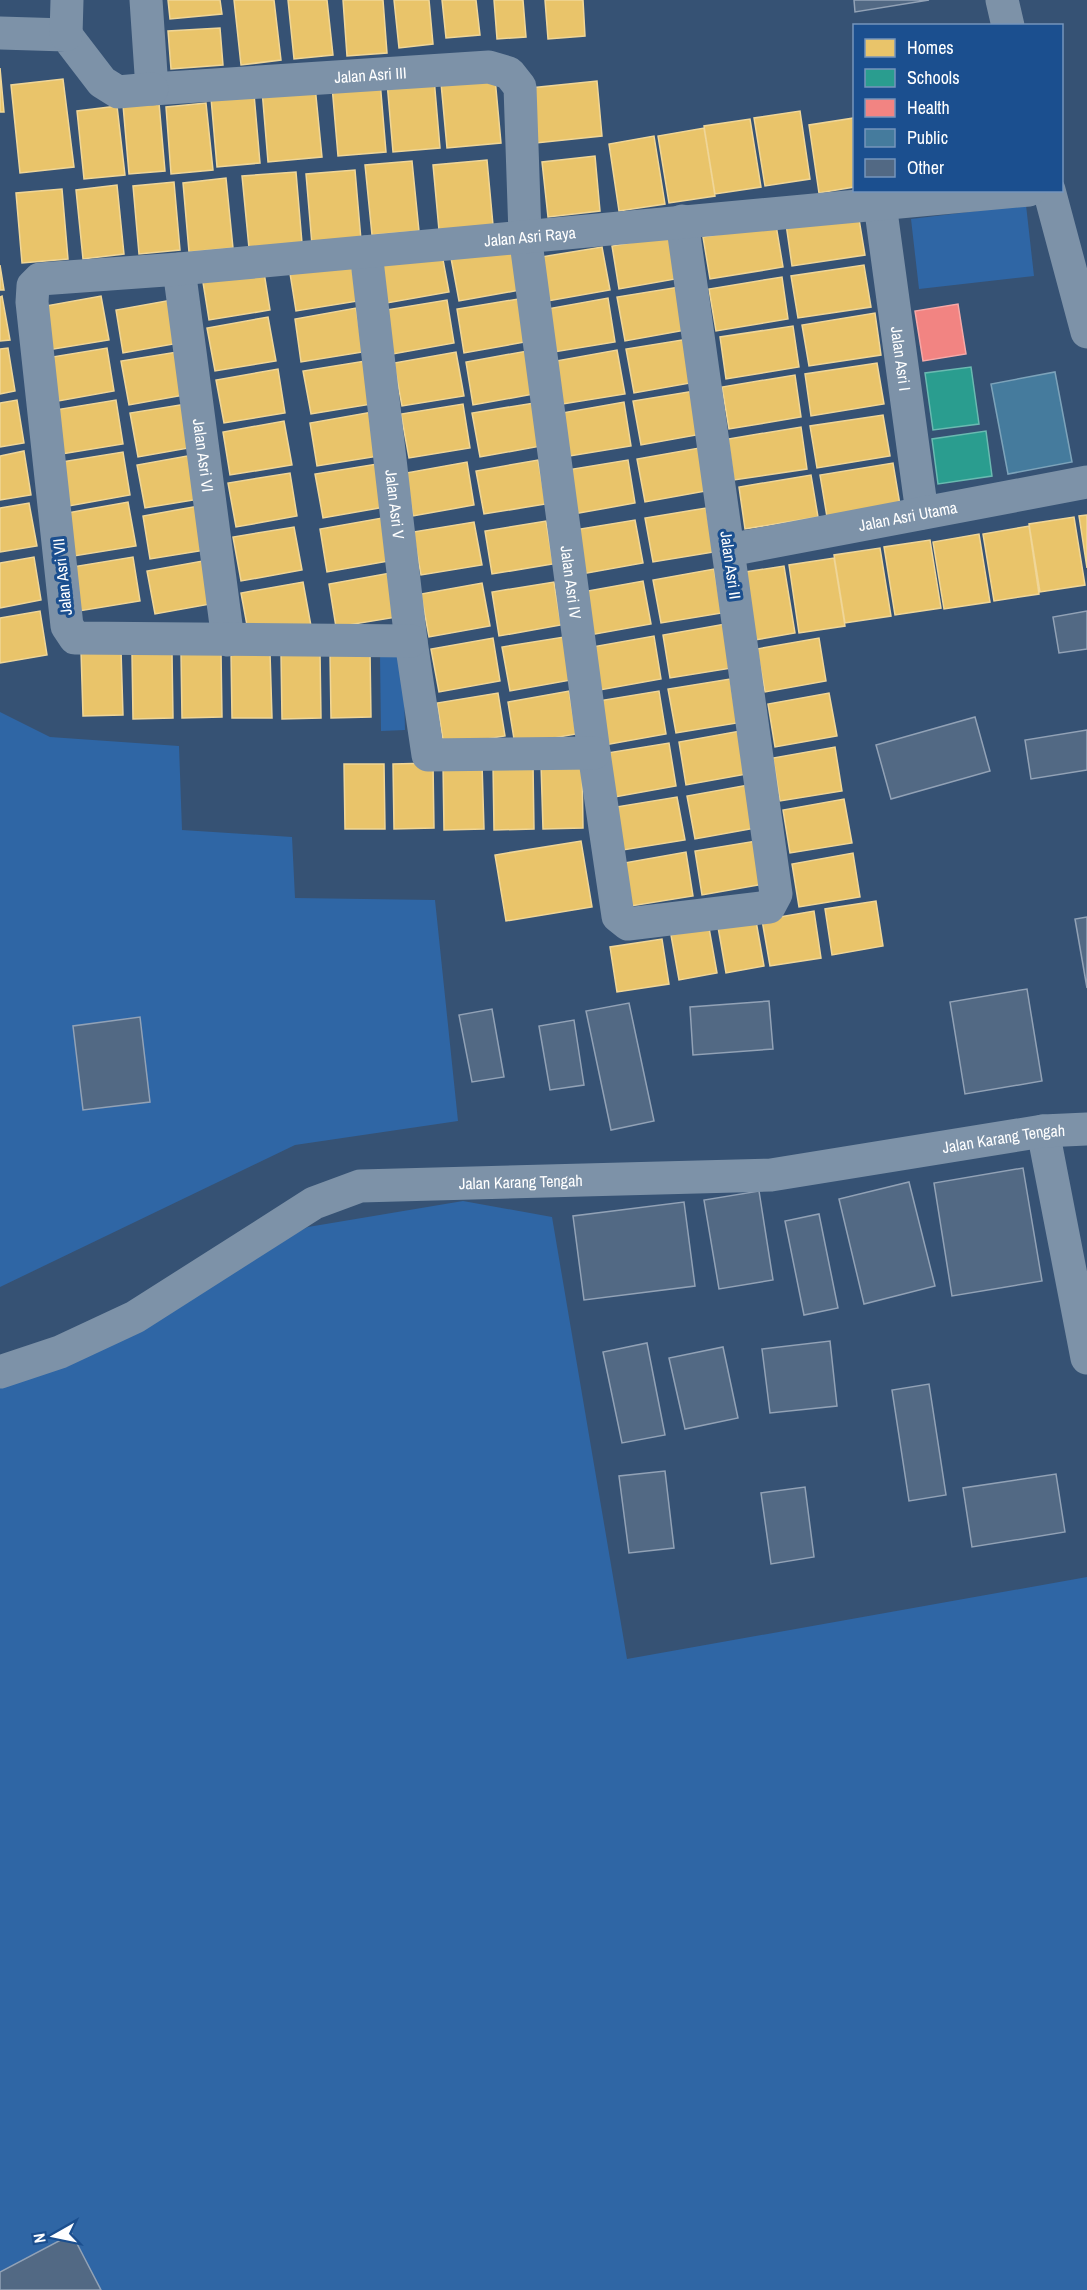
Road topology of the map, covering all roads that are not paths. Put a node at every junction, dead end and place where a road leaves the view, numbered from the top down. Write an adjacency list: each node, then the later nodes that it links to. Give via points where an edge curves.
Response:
1 (67, 0): 6 (street)
2 (146, 0): 7 (street)
3 (1002, 0): 4 (street)
4 (1008, 24)
5 (0, 33): 6 (street)
6 (66, 35): 7 (street, Jalan Asri III, via 102,82 118,92)
7 (152, 89): 12 (street, Jalan Asri III, via 489,67 509,73 519,87)
8 (1008, 192): 10 (street, Jalan Asri Raya)
9 (1050, 192): 16 (street)
10 (880, 204): 11 (street, Jalan Asri Raya); 18 (street, Jalan Asri I)
11 (682, 221): 12 (street, Jalan Asri Raya); 19 (street, Jalan Asri II)
12 (525, 236): 13 (street, Jalan Asri Raya); 22 (street, Jalan Asri IV)
13 (366, 252): 14 (street, Jalan Asri Raya); 21 (street, Jalan Asri V)
14 (180, 269): 15 (street, Jalan Asri Raya, via 40,279); 20 (street, Jalan Asri VI)
15 (33, 286): 20 (street, Jalan Asri VII, via 67,627 75,638)
16 (1087, 332)
17 (1087, 482): 18 (street, Jalan Asri Utama)
18 (922, 513): 19 (street, Jalan Asri Utama)
19 (729, 550): 23 (street, Jalan Asri II, via 776,894 769,907)
20 (228, 640): 21 (street, Jalan Asri VII)
21 (411, 641): 22 (street, Jalan Asri V, via 428,755)
22 (594, 753): 23 (street, Jalan Asri IV, via 618,916)
23 (627, 924)
24 (1087, 1129): 25 (street, Jalan Karang Tengah)
25 (1043, 1131): 26 (street); 27 (street, Jalan Karang Tengah, via 771,1175 360,1186 314,1203 135,1317 60,1352)
26 (1087, 1358)
27 (0, 1372)

